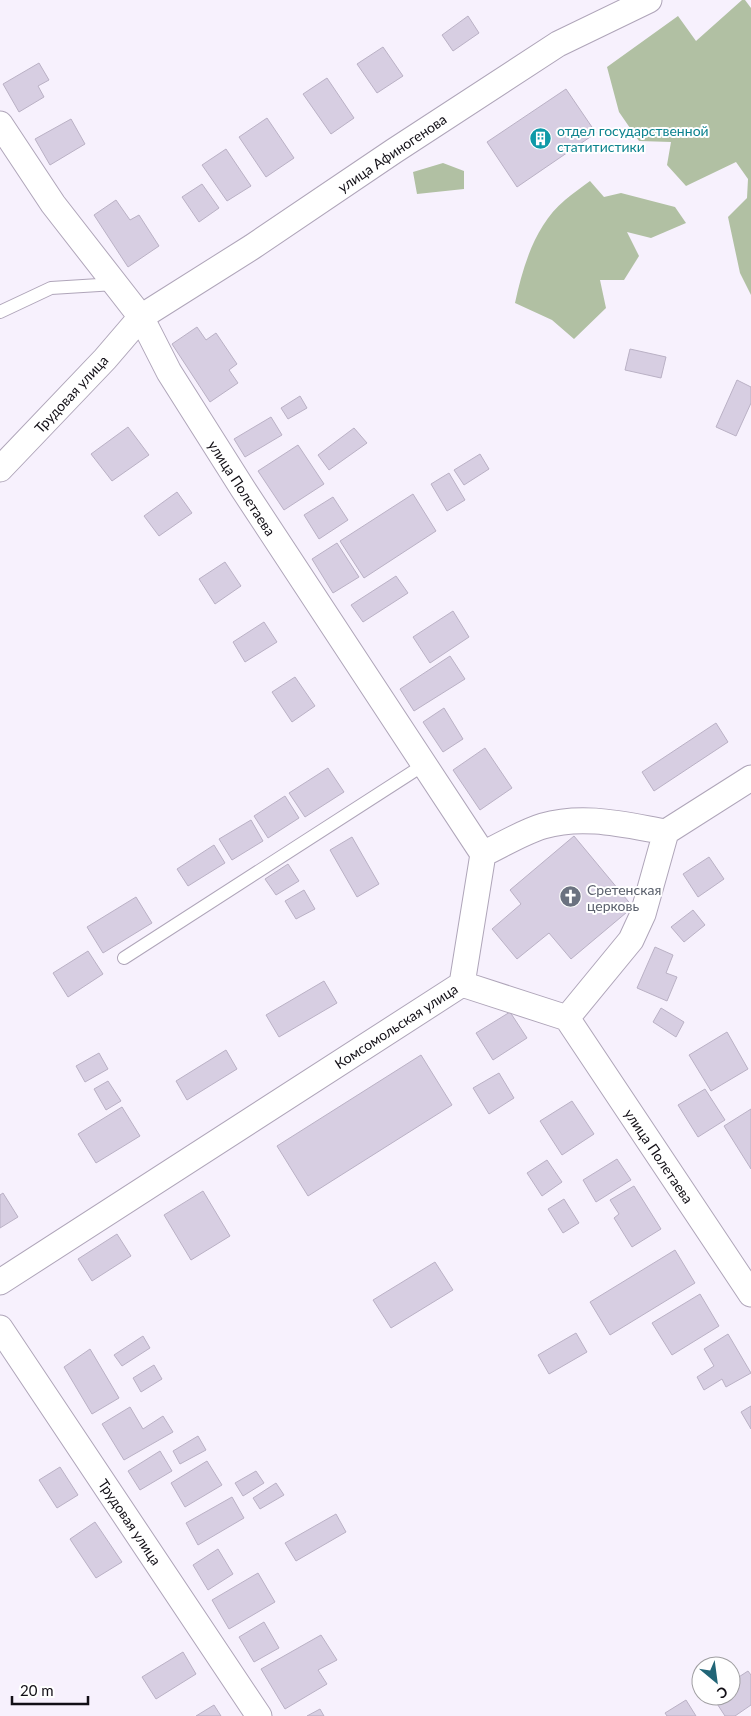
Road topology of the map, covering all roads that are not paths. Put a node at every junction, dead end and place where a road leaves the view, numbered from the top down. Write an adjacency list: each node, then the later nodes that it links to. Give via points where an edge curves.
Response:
1 (649, 0): 5 (street, улица Афиногенова, via 558,44)
2 (0, 124): 3 (street, улица Полетаева, via 53,204)
3 (115, 284): 4 (lane, via 51,288); 5 (street, улица Полетаева)
4 (0, 312)
5 (141, 317): 6 (street, Трудовая улица); 7 (street, улица Полетаева, via 169,372 237,481)
6 (0, 469)
7 (425, 764): 10 (street, улица Полетаева); 11 (lane)
8 (751, 778): 9 (street)
9 (666, 832): 10 (street, via 588,820 561,822 542,827); 13 (street, via 643,914 631,940)
10 (483, 854): 12 (street, Комсомольская улица)
11 (124, 958)
12 (462, 984): 13 (street); 14 (street, Комсомольская улица)
13 (567, 1018): 15 (street, улица Полетаева)
14 (0, 1282)
15 (751, 1294)
16 (0, 1328): 17 (street, Трудовая улица)
17 (259, 1716)

